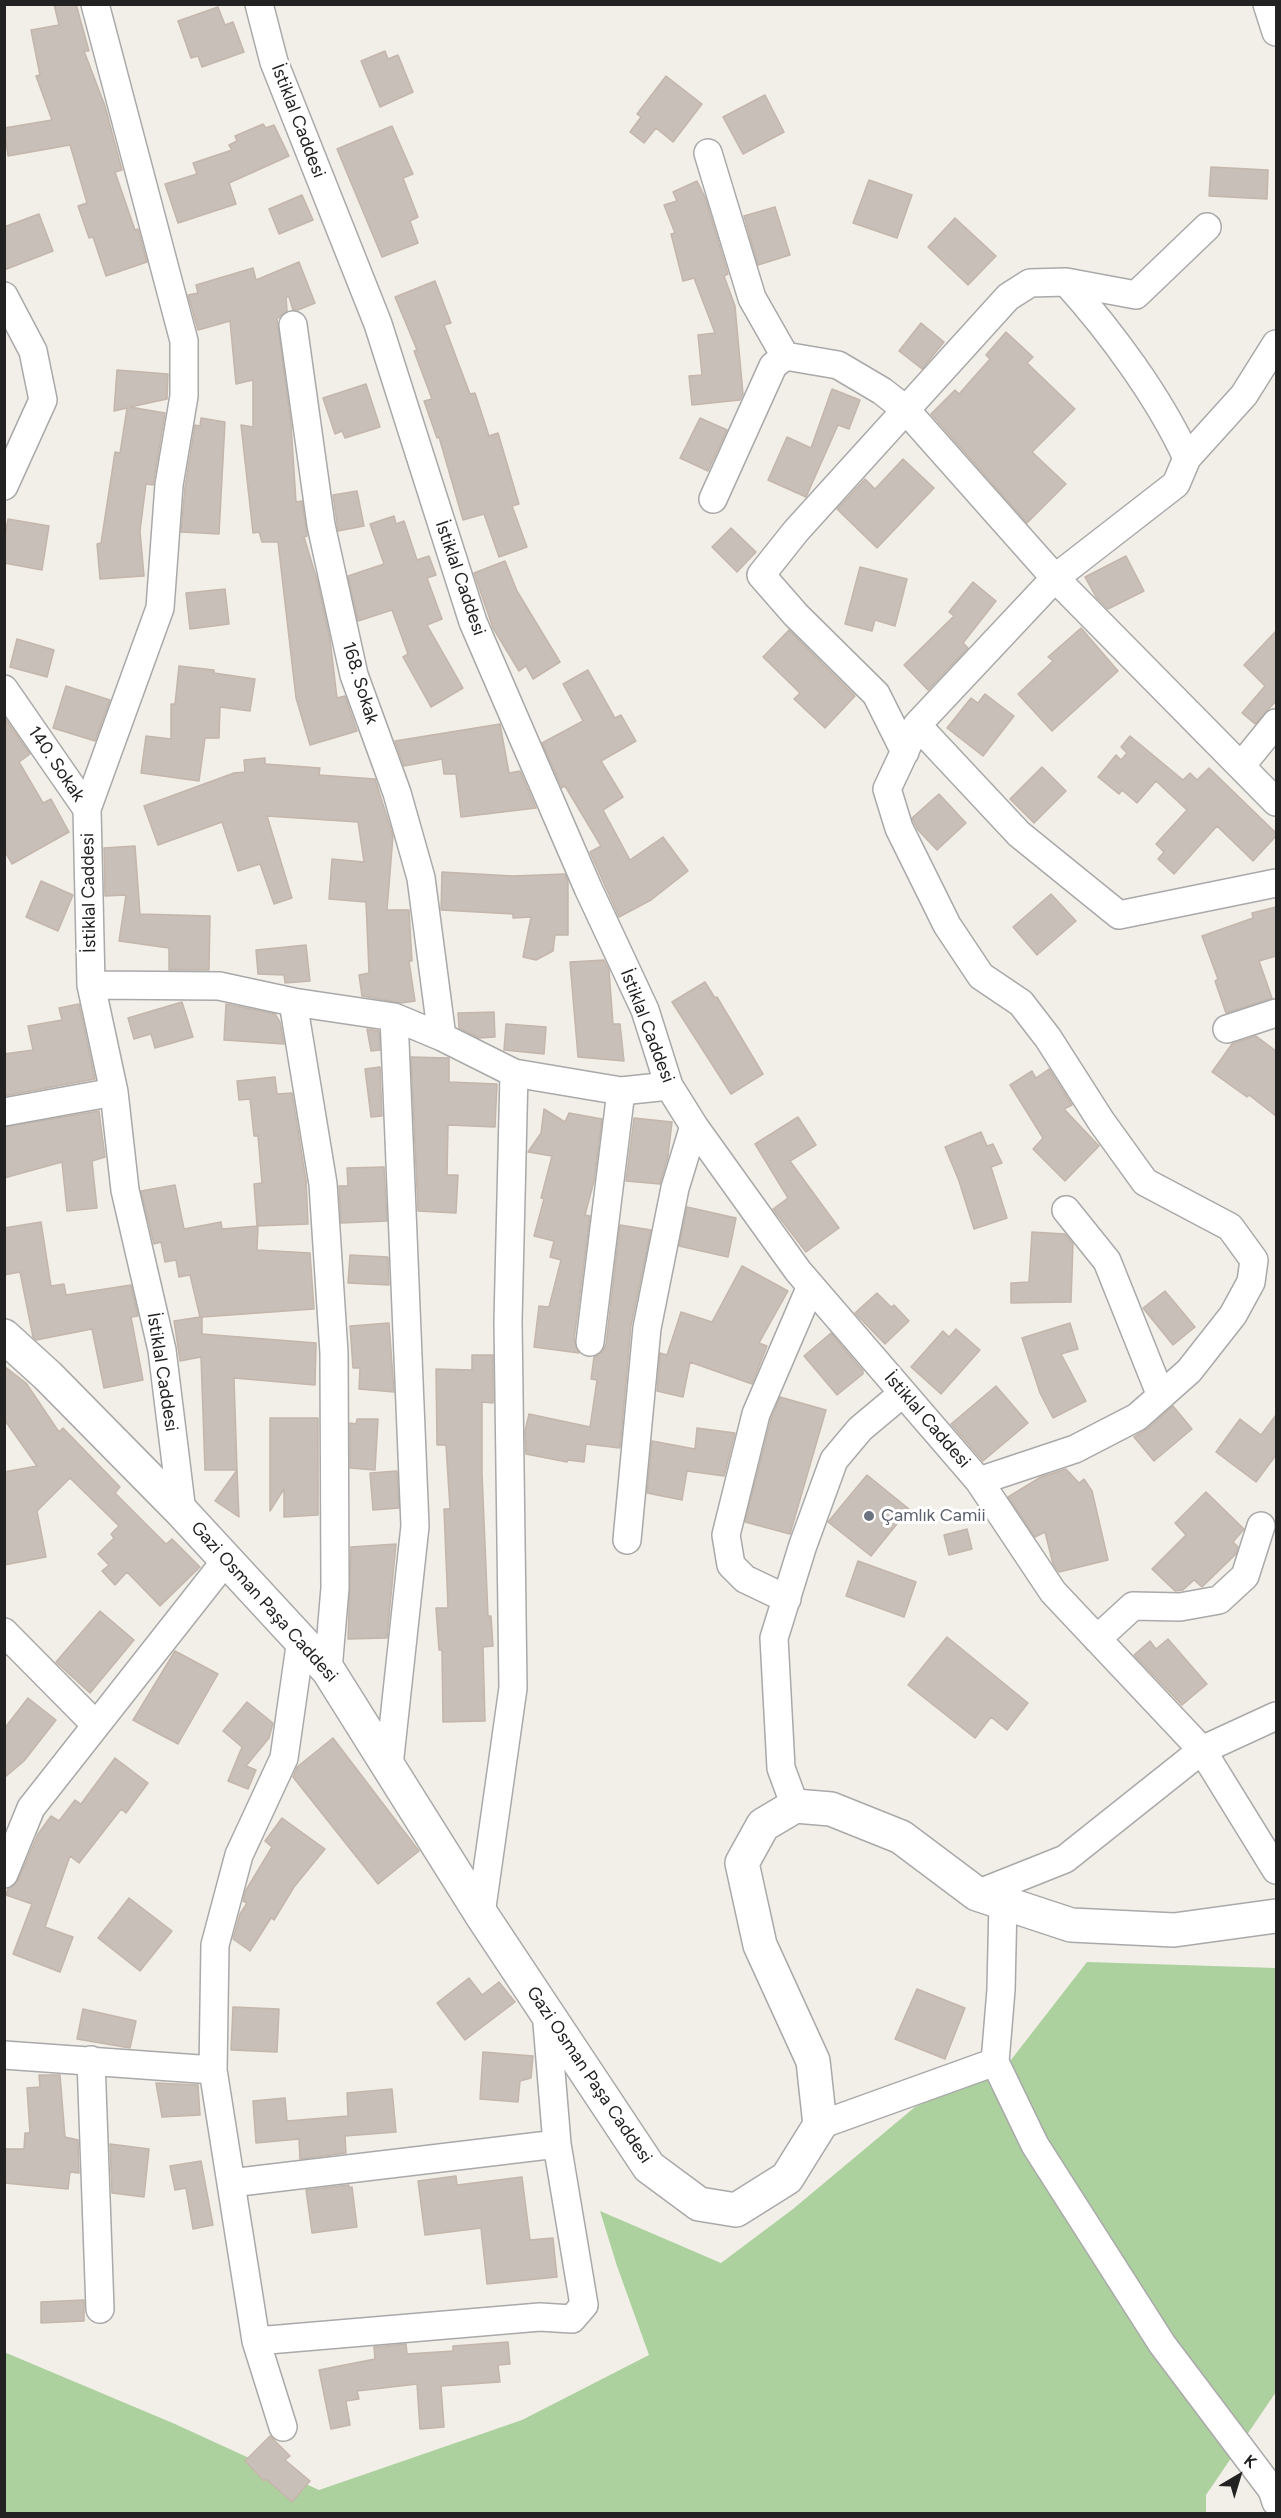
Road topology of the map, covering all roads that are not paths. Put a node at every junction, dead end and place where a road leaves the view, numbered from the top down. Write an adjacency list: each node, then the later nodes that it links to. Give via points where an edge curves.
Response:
1 (95, 4): 23 (street, İstiklal Caddesi, via 184,341 184,396 170,485 160,608)
2 (259, 4): 32 (street, İstiklal Caddesi, via 274,62 378,324 473,622 645,1010)
3 (1267, 4): 4 (street)
4 (1276, 32)
5 (708, 153): 11 (street, via 752,297)
6 (1207, 227): 7 (street, via 1136,295)
7 (1066, 282): 12 (street, via 1030,283 1008,297); 13 (street, via 1095,314 1172,425)
8 (4, 296): 14 (street, via 33,351 43,399)
9 (294, 325): 30 (street, 168. Sokak, via 321,525 354,675 397,793 421,878)
10 (1276, 344): 13 (street, via 1244,395)
11 (785, 356): 12 (street, via 838,365); 15 (street, via 773,366)
12 (905, 409): 16 (street); 20 (street, via 761,575 876,694)
13 (1187, 458): 16 (street, via 1176,484)
14 (4, 486)
15 (713, 499)
16 (1055, 578): 19 (street); 21 (street)
17 (4, 688): 23 (street, 140. Sokak)
18 (1276, 723): 21 (street)
19 (917, 725): 20 (street); 24 (street, via 1019,834 1119,915)
20 (904, 752): 42 (street, via 887,789 899,828 947,924 981,976 1021,1003 1145,1182 1230,1227 1254,1260 1251,1282 1233,1315 1189,1371)
21 (1241, 766): 22 (street)
22 (1276, 802)
23 (87, 809): 25 (street, İstiklal Caddesi)
24 (1276, 882)
25 (91, 985): 26 (street, via 219,986); 34 (street, İstiklal Caddesi)
26 (293, 1002): 28 (street); 52 (street, via 323,1184 334,1353 335,1588)
27 (1276, 1013): 29 (street)
28 (394, 1017): 30 (street); 56 (street, via 415,1526)
29 (1227, 1029)
30 (442, 1037): 31 (street)
31 (514, 1073): 33 (street); 61 (street, via 508,1321 513,1688)
32 (669, 1086): 33 (street); 36 (street, İstiklal Caddesi)
33 (621, 1091): 40 (street)
34 (114, 1092): 35 (street); 44 (street, İstiklal Caddesi, via 124,1190 162,1350)
35 (4, 1112)
36 (694, 1125): 38 (street, İstiklal Caddesi); 46 (street, via 675,1188 647,1328)
37 (1066, 1210): 42 (street, via 1107,1261)
38 (811, 1286): 41 (street, İstiklal Caddesi); 48 (street, via 756,1414 726,1535 731,1565 745,1579)
39 (4, 1336): 44 (street, Gazi Osman Paşa Caddesi)
40 (590, 1342)
41 (903, 1393): 43 (street, İstiklal Caddesi); 48 (street, via 860,1429 834,1460)
42 (1161, 1396): 43 (street, via 1137,1417 1075,1449)
43 (979, 1481): 50 (street, İstiklal Caddesi, via 1053,1592)
44 (182, 1512): 47 (street, Gazi Osman Paşa Caddesi)
45 (1261, 1526): 50 (street, via 1245,1576 1219,1600 1180,1607 1133,1606)
46 (627, 1540)
47 (227, 1559): 51 (street, Gazi Osman Paşa Caddesi); 54 (street)
48 (787, 1599): 57 (street, via 774,1638 781,1768)
49 (4, 1632): 54 (street)
50 (1097, 1639): 55 (street, İstiklal Caddesi)
51 (301, 1640): 52 (street, Gazi Osman Paşa Caddesi); 67 (street, via 285,1758 239,1855 215,1945)
52 (328, 1670): 56 (street, Gazi Osman Paşa Caddesi)
53 (1276, 1716): 55 (street)
54 (96, 1725): 59 (street, via 31,1809)
55 (1202, 1750): 58 (street, İstiklal Caddesi); 60 (street, via 1065,1859)
56 (389, 1766): 61 (street, Gazi Osman Paşa Caddesi)
57 (795, 1806): 60 (street, via 831,1809 901,1838); 68 (street, via 764,1825 742,1863 760,1945 813,2061)
58 (1276, 1870)
59 (4, 1874)
60 (990, 1898): 62 (street, via 1083,1926 1174,1930); 66 (street, via 1001,1990)
61 (481, 1914): 63 (street, Gazi Osman Paşa Caddesi)
62 (1276, 1916)
63 (546, 2011): 68 (street, Gazi Osman Paşa Caddesi, via 650,2167 699,2204 736,2210 787,2178); 69 (street)
64 (4, 2055): 65 (street)
65 (91, 2060): 67 (street); 71 (street)
66 (995, 2062): 68 (street); 74 (street, via 1035,2145 1162,2344 1272,2490)
67 (213, 2070): 70 (street)
68 (820, 2125)
69 (557, 2144): 70 (street); 72 (street, via 584,2305 572,2319 540,2317)
70 (231, 2183): 72 (street)
71 (100, 2309)
72 (256, 2341): 73 (street)
73 (283, 2427)
74 (1276, 2502)

